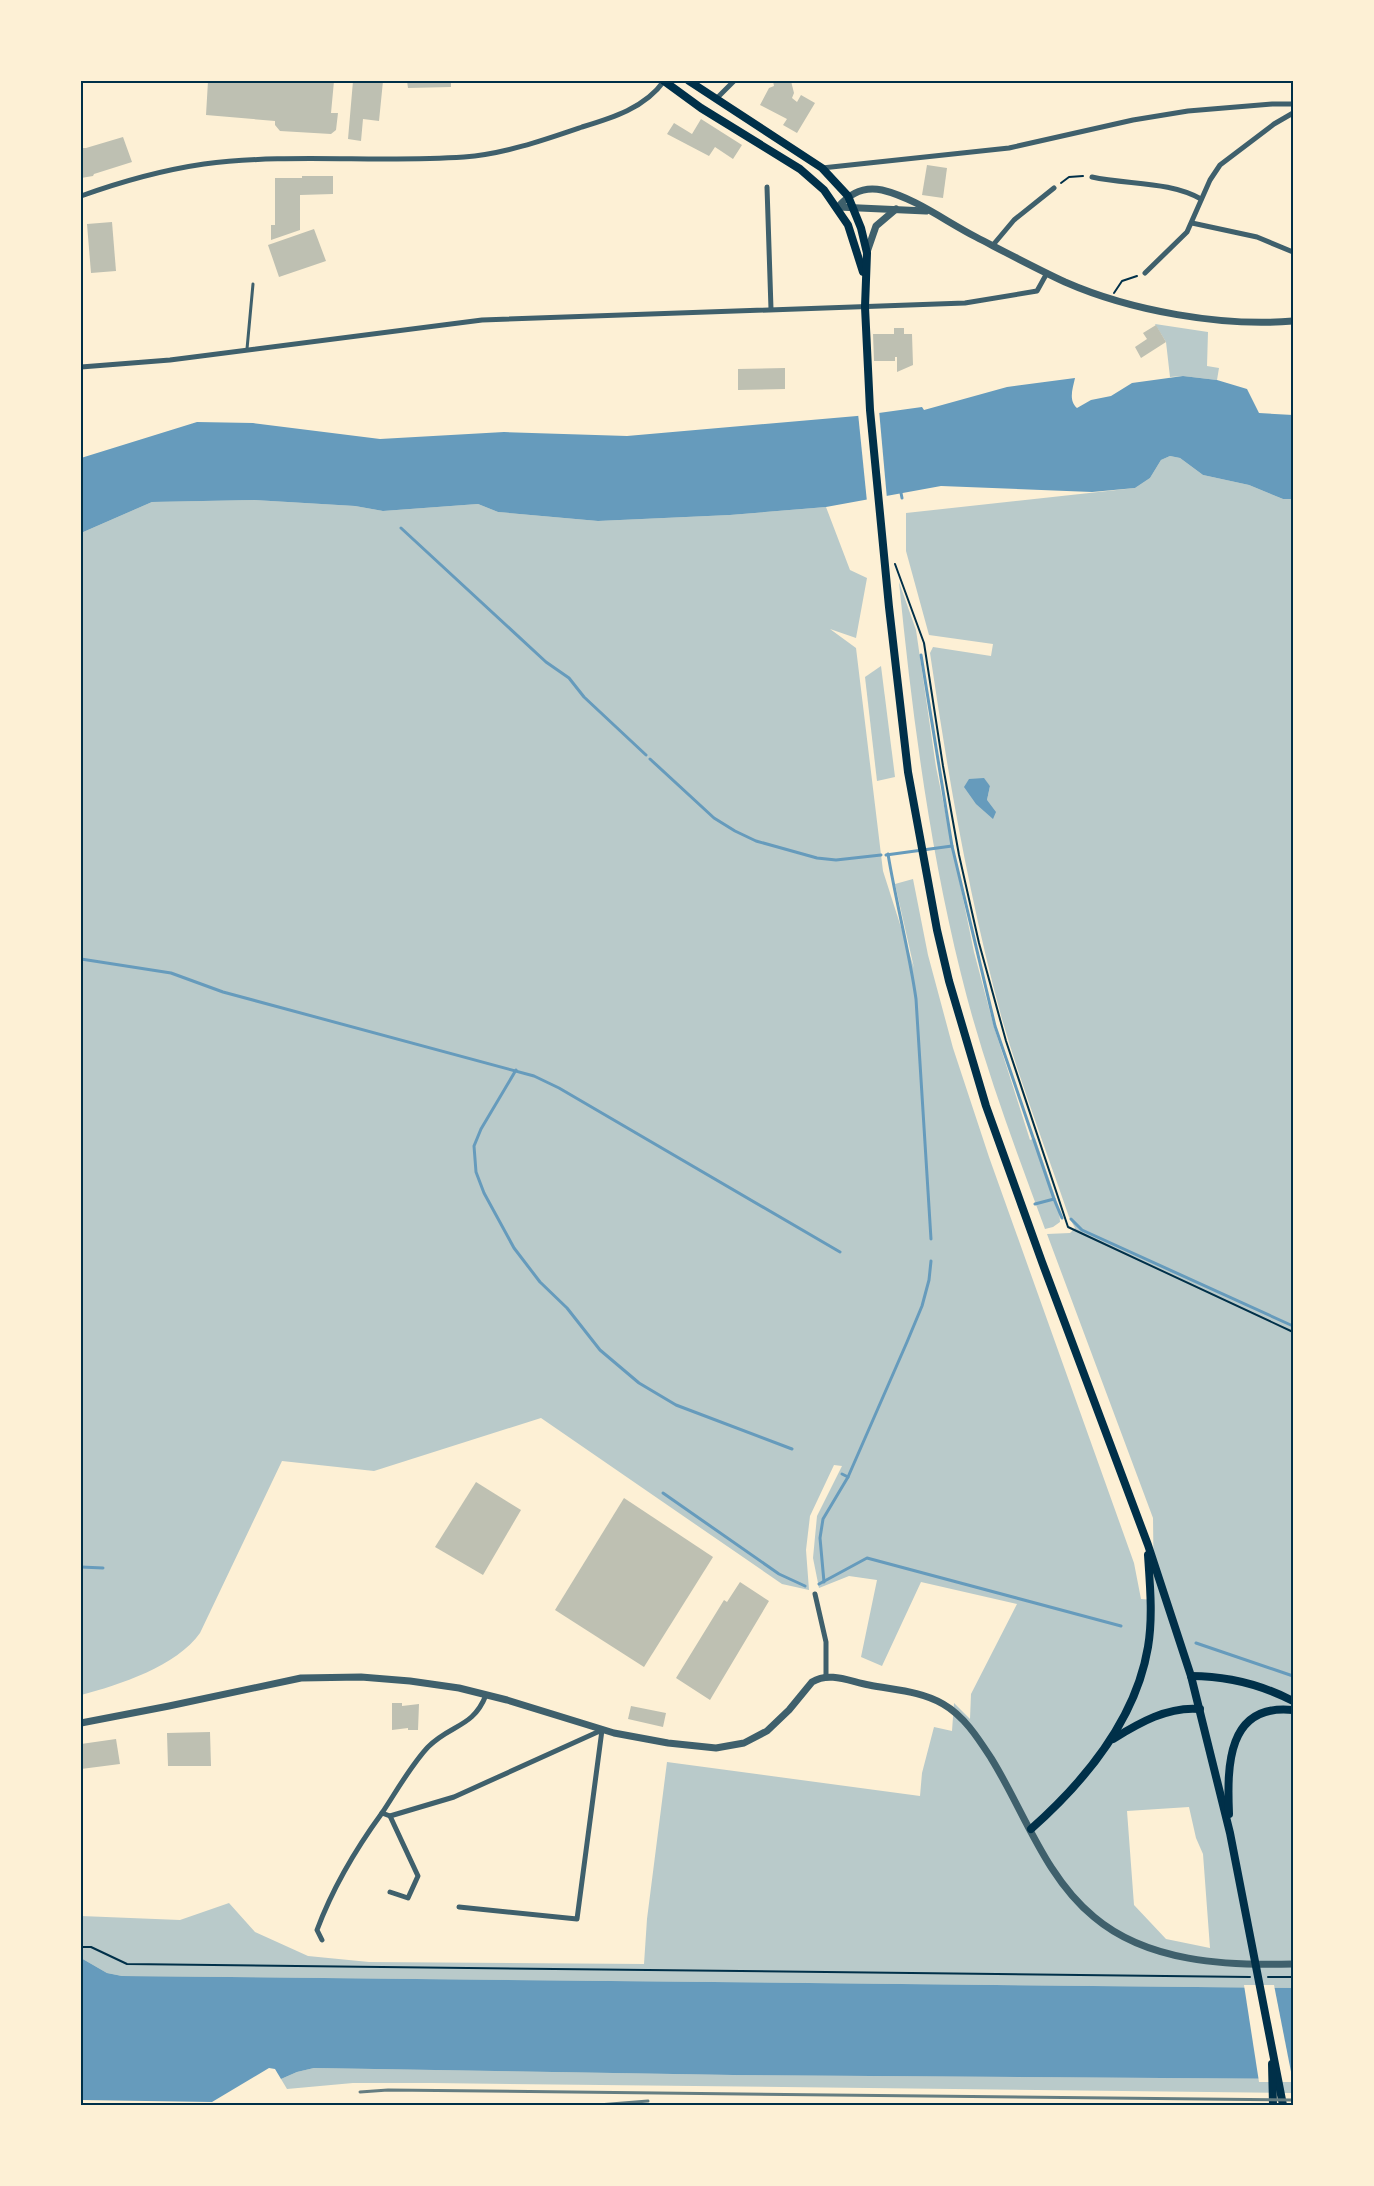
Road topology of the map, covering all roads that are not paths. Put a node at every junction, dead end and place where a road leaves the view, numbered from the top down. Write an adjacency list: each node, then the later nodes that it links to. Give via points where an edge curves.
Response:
1 (664, 81): 11 (street, via 640,105 523,147 465,157 268,159 203,164); 14 (main road, via 800,169)
2 (689, 81): 4 (main road)
3 (734, 81): 4 (street)
4 (716, 99): 7 (main road)
5 (1293, 104): 7 (street, via 1188,111 1009,148)
6 (1293, 113): 13 (street, via 1227,157)
7 (822, 168): 12 (main road)
8 (1092, 177): 13 (street, via 1168,187)
9 (767, 187): 27 (street)
10 (1054, 188): 19 (street, via 1014,220)
11 (81, 196)
12 (848, 196): 14 (street); 15 (main road); 17 (street, via 863,190 880,190)
13 (1201, 199): 18 (street)
14 (838, 207): 15 (street); 24 (main road, via 854,240)
15 (854, 208): 16 (street); 21 (main road)
16 (896, 209): 17 (street); 21 (street, via 876,226)
17 (928, 211): 19 (street)
18 (1192, 223): 20 (street, via 1257,237); 23 (street)
19 (993, 245): 22 (street)
20 (1293, 252)
21 (867, 253): 24 (main road)
22 (1047, 273): 26 (street, via 1041,287 1029,294 965,303); 28 (street, via 1072,285 1167,312 1260,323)
23 (1145, 273)
24 (865, 279): 26 (main road)
25 (253, 284): 29 (lane)
26 (865, 307): 27 (street); 31 (main road, via 878,501 908,772 949,981 1003,1154)
27 (771, 309): 29 (street, via 482,320)
28 (1293, 321)
29 (247, 351): 30 (street)
30 (81, 366)
31 (1148, 1545): 33 (main road); 41 (main road, via 1148,1647 1136,1688)
32 (815, 1594): 34 (street, via 826,1642)
33 (1191, 1676): 36 (main road, via 1242,1682); 37 (main road)
34 (826, 1677): 40 (street, via 812,1682 767,1731 732,1746 687,1745); 44 (street, via 915,1693 949,1707 984,1748)
35 (486, 1695): 39 (street, via 410,1681 317,1677); 40 (street); 42 (street, via 477,1714 426,1750)
36 (1293, 1701)
37 (1200, 1709): 41 (main road, via 1166,1713); 45 (main road)
38 (1293, 1710): 45 (main road, via 1275,1709 1256,1716 1241,1730 1233,1745 1228,1774)
39 (81, 1723)
40 (602, 1730): 43 (street, via 454,1797); 47 (street, via 576,1919)
41 (1111, 1739): 44 (main road, via 1072,1791)
42 (382, 1813): 43 (street); 48 (street, via 333,1889 317,1930)
43 (390, 1816): 46 (street, via 418,1876 408,1899)
44 (1031, 1829): 49 (street, via 1065,1887 1094,1918 1112,1930 1168,1954 1221,1962)
45 (1230, 1833): 50 (main road)
46 (390, 1892)
47 (459, 1907)
48 (322, 1940)
49 (1293, 1964)
50 (1271, 2042): 51 (main road); 52 (main road)
51 (1273, 2105)
52 (1283, 2105)

